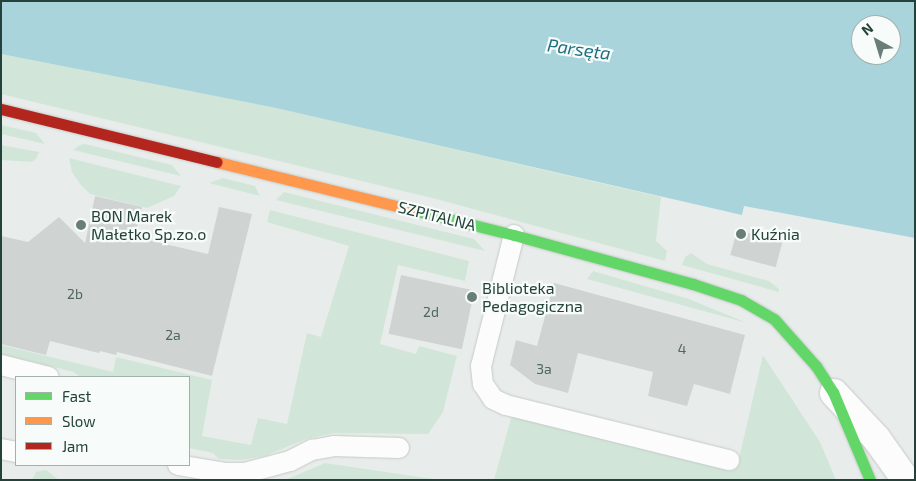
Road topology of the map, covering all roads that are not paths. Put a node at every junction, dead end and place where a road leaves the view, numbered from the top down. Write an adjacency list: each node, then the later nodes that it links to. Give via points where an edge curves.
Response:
1 (1, 110): 2 (street, SZPITALNA)
2 (514, 235): 5 (street, SZPITALNA, via 693,284 748,304 775,320 793,338); 9 (lane, via 481,366 483,384 493,399 506,405)
3 (1, 366): 4 (lane)
4 (45, 376)
5 (833, 392): 11 (street, SZPITALNA); 12 (street, SZPITALNA, via 876,438)
6 (399, 448): 10 (lane, via 334,446 312,450 290,461 245,473)
7 (1, 449): 8 (lane)
8 (15, 452)
9 (729, 460)
10 (184, 466)
11 (870, 480)
12 (906, 480)

